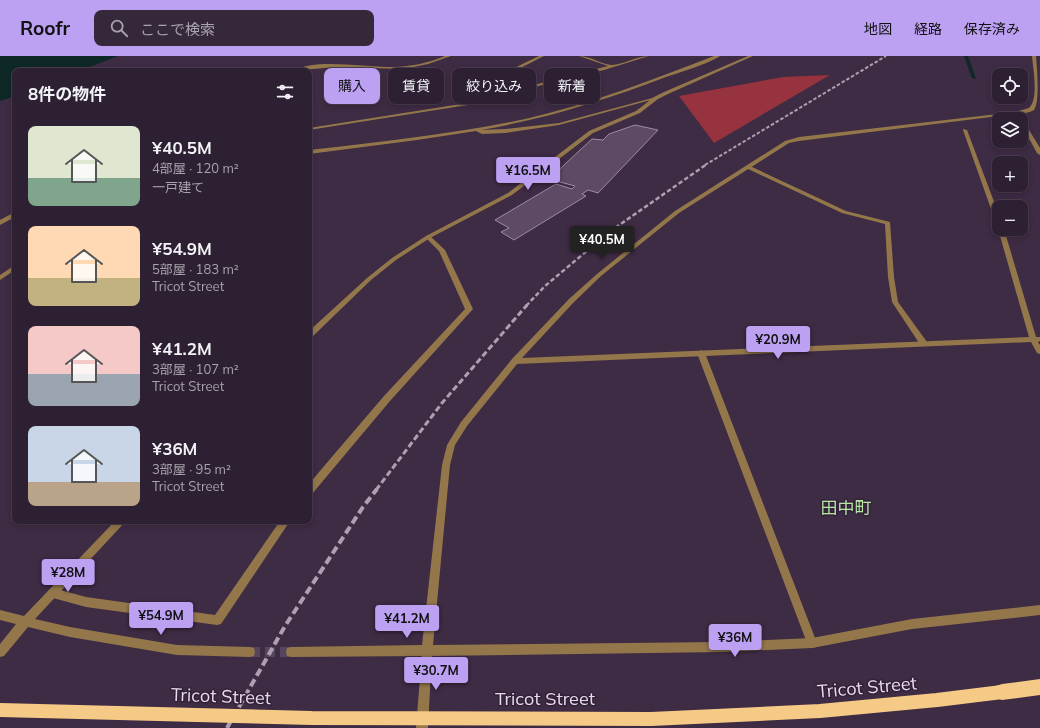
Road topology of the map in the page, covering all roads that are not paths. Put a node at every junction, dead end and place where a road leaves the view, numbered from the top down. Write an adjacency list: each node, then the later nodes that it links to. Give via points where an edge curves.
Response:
1 (449, 56): 9 (street, via 403,68)
2 (542, 56): 10 (street)
3 (581, 56): 8 (street)
4 (646, 56): 8 (street)
5 (718, 56): 17 (street, via 604,97 526,120)
6 (751, 56): 12 (street)
7 (1034, 56): 14 (street, via 1038,102 1033,108)
8 (611, 66): 11 (street)
9 (310, 68)
10 (517, 68)
11 (536, 85)
12 (656, 98): 17 (street, via 559,124 488,132); 27 (street, via 638,112 591,132 510,194)
13 (465, 104): 16 (street)
14 (1019, 112)
15 (992, 116): 22 (street, via 798,138 787,142)
16 (312, 129)
17 (476, 129): 20 (street, via 392,143)
18 (965, 130): 23 (street)
19 (1028, 132): 21 (street)
20 (312, 152)
21 (1040, 153)
22 (748, 167): 32 (street, via 844,212 888,223 895,302); 35 (street, via 677,212 599,275)
23 (992, 204)
24 (12, 216): 25 (street)
25 (0, 222)
26 (1003, 236): 31 (street)
27 (428, 237): 30 (street, via 368,279); 36 (street, via 442,250 470,309 415,366)
28 (12, 269): 29 (street)
29 (0, 278)
30 (312, 332)
31 (1036, 339): 32 (street); 33 (street)
32 (924, 344): 34 (street)
33 (1040, 351)
34 (701, 353): 35 (street); 43 (street)
35 (515, 361): 47 (street, via 464,424 451,445 446,465)
36 (312, 487)
37 (119, 524): 39 (street)
38 (283, 524): 39 (street, via 217,620 86,602)
39 (53, 593): 42 (street)
40 (1040, 610): 43 (street, via 912,624)
41 (0, 615): 42 (street)
42 (25, 622): 44 (street); 45 (street, via 177,650)
43 (812, 643): 47 (street)
44 (0, 652)
45 (250, 652)
46 (291, 652): 47 (street)
47 (427, 652): 50 (street)
48 (1040, 687): 49 (highway, Tricot Street, bridge, via 820,712 651,718 312,718)
49 (0, 710)
50 (422, 728)

